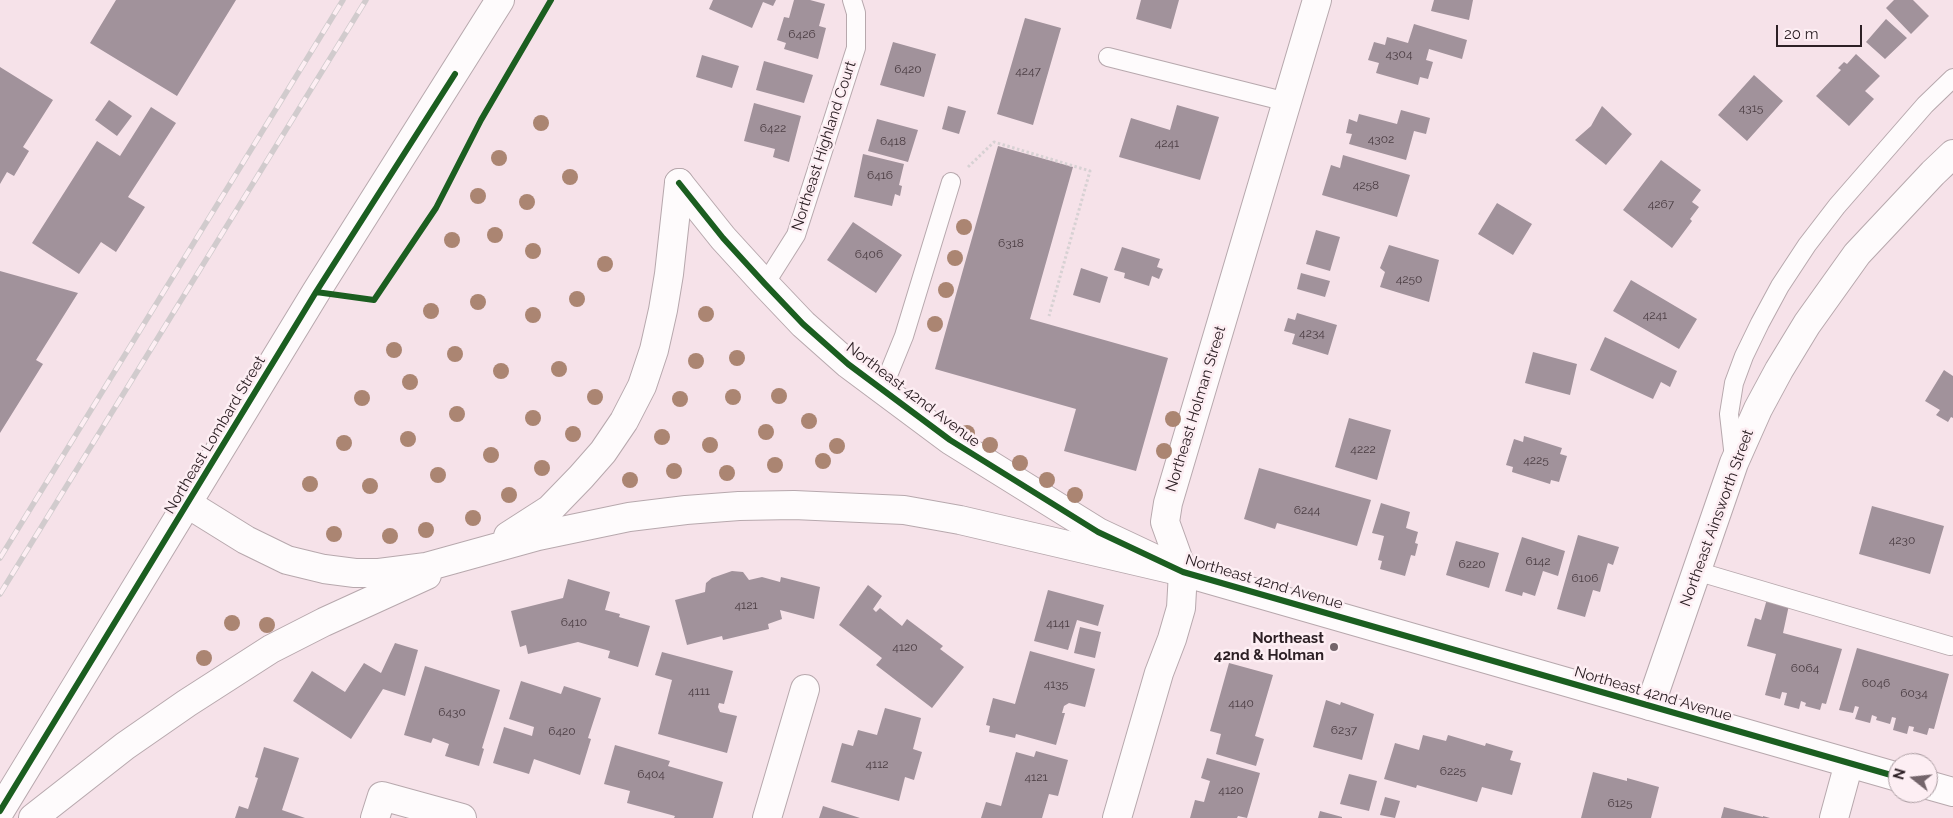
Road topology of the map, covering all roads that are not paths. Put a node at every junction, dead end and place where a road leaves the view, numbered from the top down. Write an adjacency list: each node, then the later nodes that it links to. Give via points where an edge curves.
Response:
1 (500, 0): 12 (street, Northeast Lombard Street, via 316,292)
2 (852, 0): 9 (lane, Northeast Highland Court, via 856,13 856,48 796,235)
3 (1317, 0): 6 (street, Northeast Holman Street)
4 (1108, 57): 6 (lane)
5 (1953, 78): 11 (lane, via 1925,105 1843,199 1780,286 1744,356 1734,383 1729,414)
6 (1287, 102): 14 (street, Northeast Holman Street, via 1168,503 1165,522)
7 (1953, 154): 11 (street, Northeast Ainsworth Street, via 1857,254 1830,291 1779,370)
8 (951, 182): 10 (lane, via 904,336)
9 (765, 284): 10 (street, Northeast 42nd Avenue, via 803,324); 13 (street, Northeast 42nd Avenue, via 679,183 669,274 654,350 642,386 624,421 592,464 550,509 517,532)
10 (882, 390): 14 (street, Northeast 42nd Avenue, via 950,440 1098,532)
11 (1734, 463): 15 (street, Northeast Ainsworth Street)
12 (188, 504): 13 (street, via 287,560 331,570 378,573 407,570); 24 (street, Northeast Lombard Street)
13 (476, 553): 14 (street, via 579,526 676,511 739,506 851,507 904,510 960,520); 25 (street, via 271,649 133,741)
14 (1183, 572): 18 (street, Northeast 42nd Avenue); 28 (street, Northeast Holman Street, via 1181,608)
15 (1696, 572): 16 (lane); 18 (street, Northeast Ainsworth Street)
16 (1950, 646)
17 (805, 690): 27 (street)
18 (1650, 706): 19 (street, Northeast 42nd Avenue)
19 (1849, 763): 20 (street, Northeast 42nd Avenue); 29 (street)
20 (1888, 773)
21 (1938, 788): 22 (street)
22 (1953, 792)
23 (378, 807): 26 (street)
24 (0, 811)
25 (33, 818)
26 (462, 818)
27 (766, 818)
28 (1117, 818)
29 (1834, 818)

